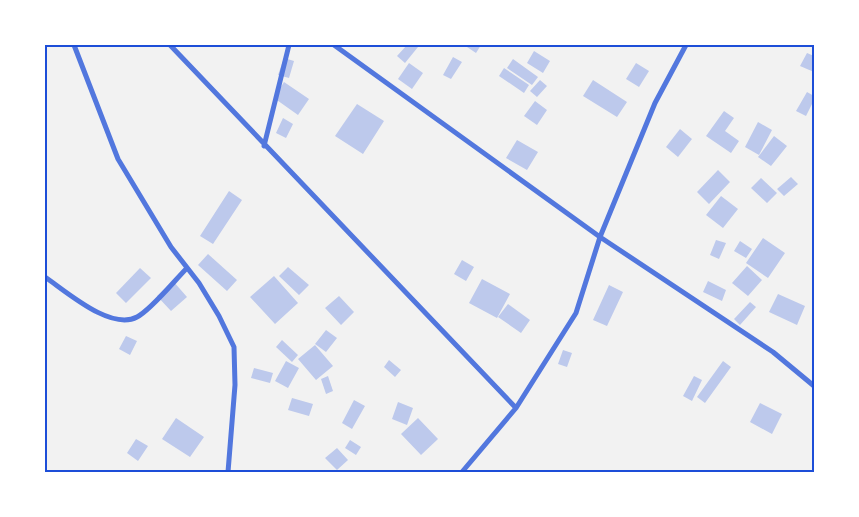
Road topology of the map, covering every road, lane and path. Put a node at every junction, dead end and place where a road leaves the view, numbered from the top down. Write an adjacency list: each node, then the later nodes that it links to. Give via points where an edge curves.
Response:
1 (74, 45): 8 (street, via 118,159 156,224)
2 (170, 45): 6 (street)
3 (289, 45): 6 (street)
4 (334, 45): 7 (street)
5 (686, 45): 7 (street, via 655,103)
6 (264, 146): 11 (street)
7 (600, 237): 10 (street, via 773,352); 11 (street, via 576,313)
8 (188, 268): 9 (street, via 139,317 126,322 112,319); 12 (street, via 219,316 234,348 235,385)
9 (45, 278)
10 (814, 386)
11 (516, 408): 13 (street)
12 (228, 472)
13 (462, 472)

